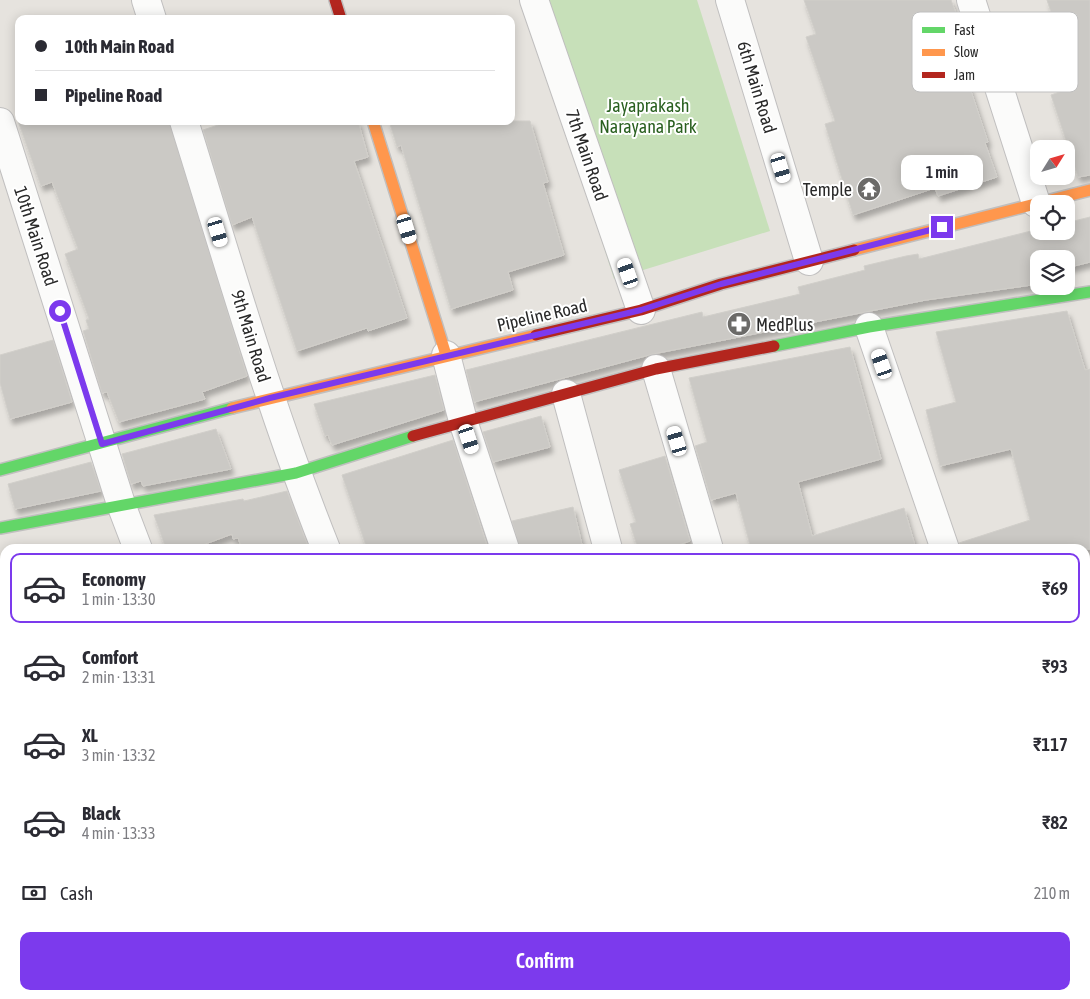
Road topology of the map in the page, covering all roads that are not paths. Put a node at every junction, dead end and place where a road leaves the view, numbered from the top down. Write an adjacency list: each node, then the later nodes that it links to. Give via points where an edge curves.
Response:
1 (146, 0): 7 (street)
2 (335, 0): 8 (street)
3 (534, 0): 19 (street, 7th Main Road)
4 (730, 0): 17 (street, 6th Main Road)
5 (971, 0): 6 (street)
6 (975, 12)
7 (151, 15)
8 (340, 15)
9 (1000, 92): 14 (street)
10 (0, 122): 26 (street, 10th Main Road)
11 (185, 125): 24 (street, 9th Main Road)
12 (374, 125): 21 (street)
13 (1090, 190): 15 (street, Pipeline Road)
14 (1033, 195)
15 (1069, 195)
16 (1030, 205): 17 (street, Pipeline Road)
17 (809, 261): 19 (street, Pipeline Road, via 721,284)
18 (1089, 294): 20 (street)
19 (641, 310): 21 (street, Pipeline Road)
20 (869, 327): 22 (street); 36 (street)
21 (446, 354): 24 (street, Pipeline Road); 25 (street)
22 (656, 369): 23 (street); 35 (street)
23 (566, 394): 25 (street); 34 (street)
24 (270, 398): 26 (street, Pipeline Road); 28 (street, 9th Main Road)
25 (463, 421): 28 (street); 33 (street)
26 (102, 444): 27 (street, Pipeline Road); 29 (street, 10th Main Road)
27 (0, 470)
28 (296, 472): 29 (street); 32 (street, 9th Main Road)
29 (122, 507): 30 (street); 31 (street, 10th Main Road)
30 (0, 528)
31 (136, 544)
32 (324, 544)
33 (503, 544)
34 (607, 544)
35 (708, 544)
36 (943, 544)

